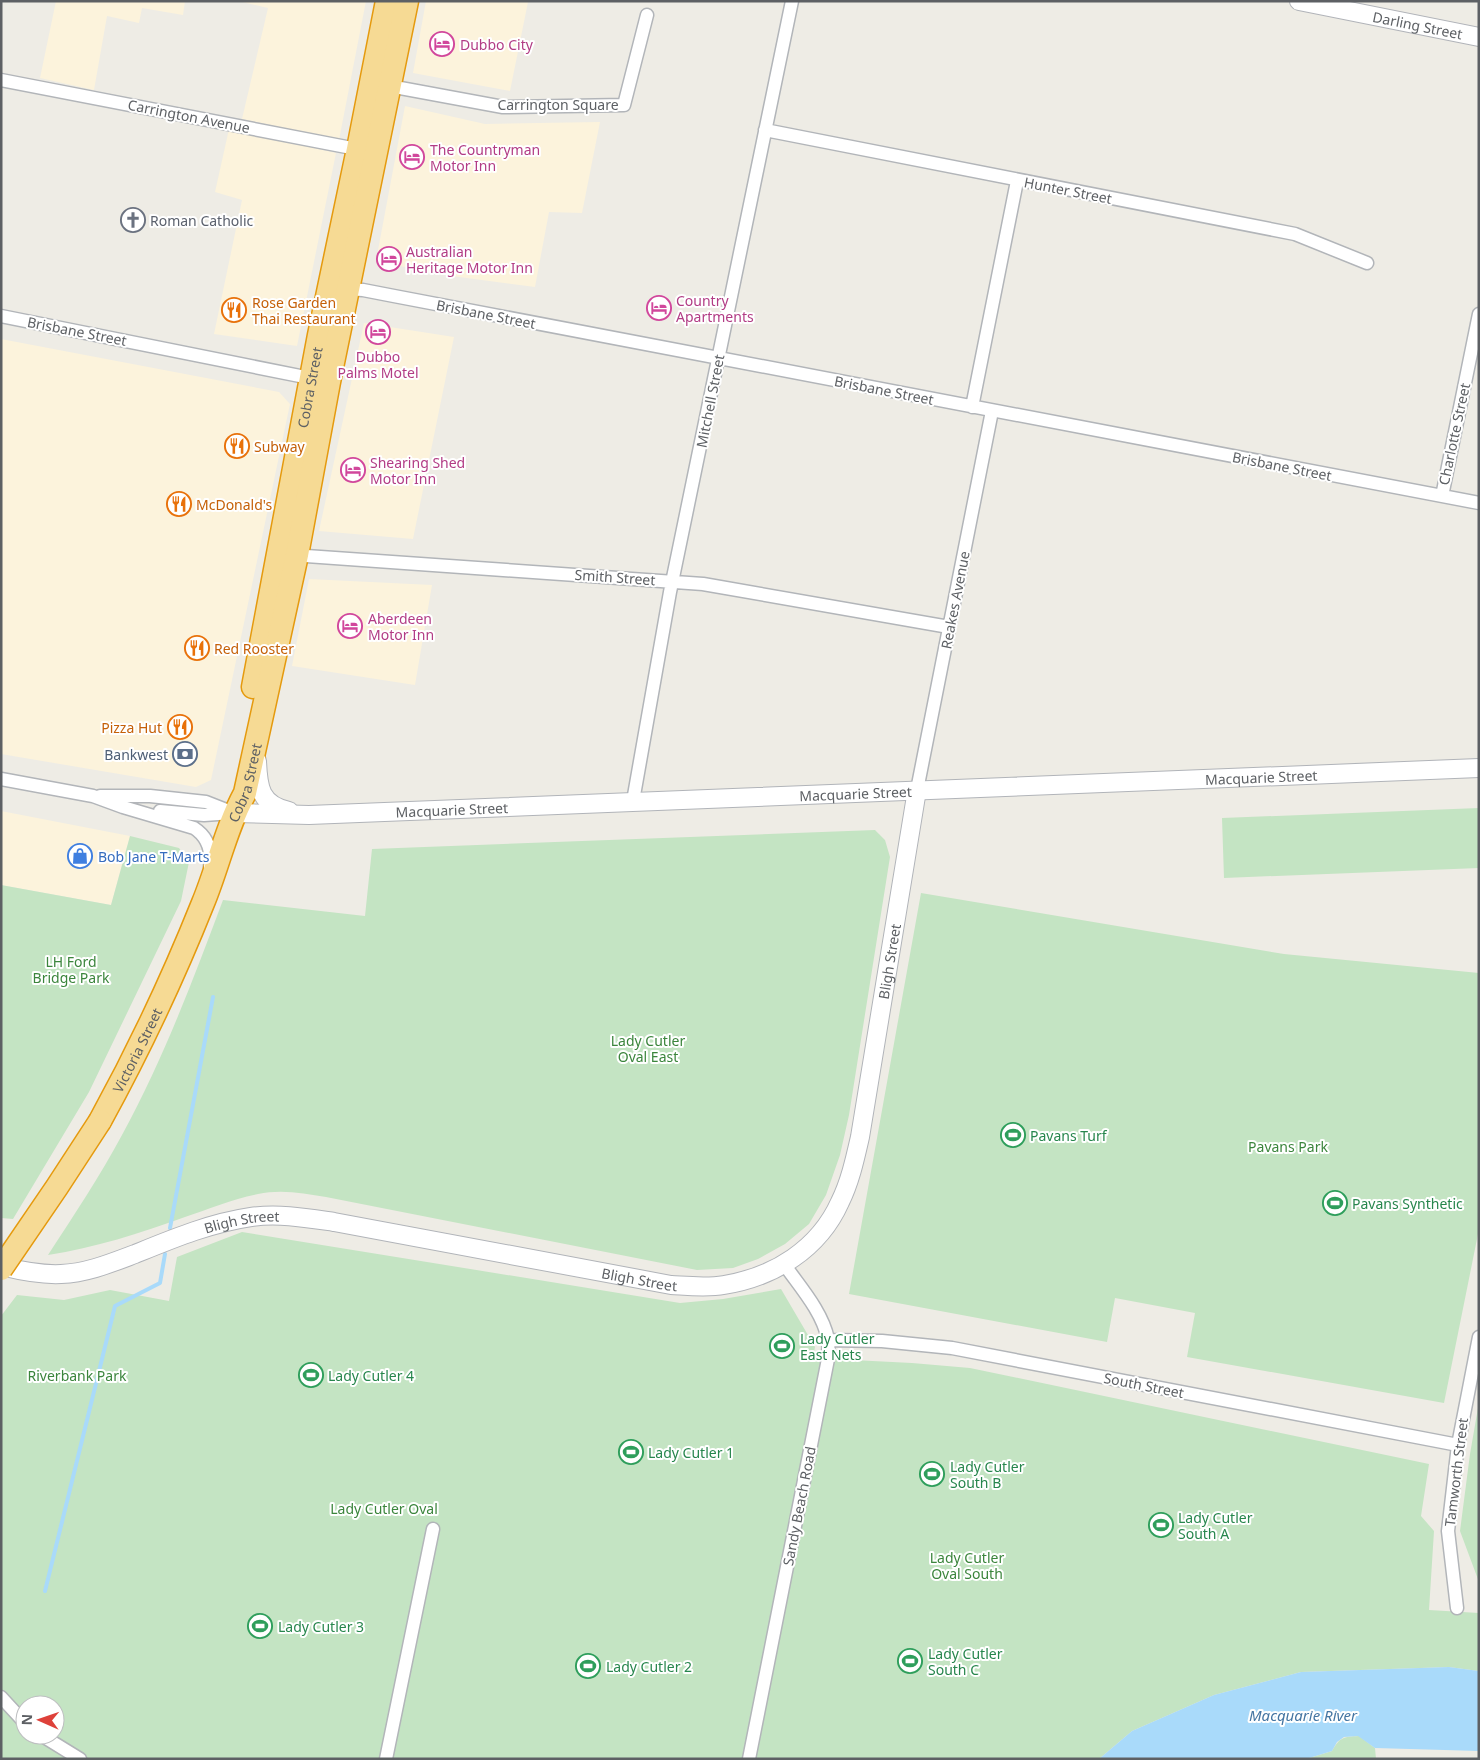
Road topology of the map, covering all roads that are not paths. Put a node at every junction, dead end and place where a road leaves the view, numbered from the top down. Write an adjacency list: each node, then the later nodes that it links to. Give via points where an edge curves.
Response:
1 (387, 1): 8 (highway, Cobra Street)
2 (407, 1): 8 (highway, Cobra Street)
3 (792, 1): 9 (street, Mitchell Street)
4 (1309, 2): 6 (street, Darling Street)
5 (647, 15): 8 (street, Carrington Square, via 624,105 503,107)
6 (1479, 37)
7 (1, 80): 10 (street, Carrington Avenue)
8 (381, 85): 10 (highway, Cobra Street)
9 (765, 130): 11 (street, Hunter Street); 17 (street, Mitchell Street)
10 (367, 151): 13 (highway, Cobra Street); 16 (highway, Cobra Street)
11 (1017, 181): 12 (street, Hunter Street, via 1295,234); 19 (street)
12 (1367, 263)
13 (348, 288): 16 (street, via 337,291 333,296); 17 (street, Brisbane Street); 18 (highway, Cobra Street)
14 (1479, 314): 21 (street, Charlotte Street)
15 (1, 316): 18 (street, Brisbane Street)
16 (319, 335): 18 (highway, Cobra Street)
17 (718, 359): 19 (street, Brisbane Street); 24 (street, Mitchell Street)
18 (320, 380): 23 (highway, Cobra Street)
19 (972, 407): 20 (street, Brisbane Street)
20 (992, 411): 21 (street, Brisbane Street); 25 (street, Reakes Avenue)
21 (1442, 496): 22 (street, Brisbane Street)
22 (1479, 503)
23 (287, 554): 24 (street, Smith Street); 26 (highway, Cobra Street); 33 (highway, Cobra Street, via 232,792)
24 (673, 581): 25 (street, Smith Street); 31 (street, Mitchell Street)
25 (949, 627): 29 (street, Reakes Avenue)
26 (256, 741): 33 (highway, Cobra Street, via 245,793); 34 (street, via 258,785 267,801 280,809)
27 (1479, 768): 29 (street, Macquarie Street)
28 (1, 779): 30 (street, Macquarie Street)
29 (917, 790): 31 (street, Macquarie Street); 36 (street, Bligh Street, via 852,1171 840,1203 824,1228 808,1248)
30 (93, 796): 32 (street, Macquarie Street); 33 (street, Macquarie Street, via 150,796 206,802)
31 (633, 801): 34 (street, Macquarie Street)
32 (123, 807): 33 (street, Macquarie Street, via 204,815); 35 (street, Macquarie Street, via 185,824 201,833 210,850)
33 (234, 813): 34 (street, Macquarie Street); 35 (highway, Victoria Street)
34 (309, 815)
35 (208, 890): 37 (highway, Victoria Street, bridge, via 160,1006 127,1072 100,1121)
36 (784, 1264): 37 (street, Bligh Street, via 767,1274 723,1286 671,1285 334,1222 280,1215 221,1223 80,1272 40,1274); 39 (street, Sandy Beach Road, via 813,1305)
37 (1, 1267)
38 (1479, 1337): 40 (street, Tamworth Street)
39 (828, 1340): 40 (street, South Street, via 952,1348); 48 (street, Sandy Beach Road, via 825,1377)
40 (1458, 1445): 42 (street, Tamworth Street, via 1448,1531)
41 (433, 1528): 47 (street)
42 (1457, 1608)
43 (1, 1697): 44 (street)
44 (15, 1712)
45 (57, 1745): 46 (street)
46 (80, 1759)
47 (386, 1759)
48 (749, 1759)

